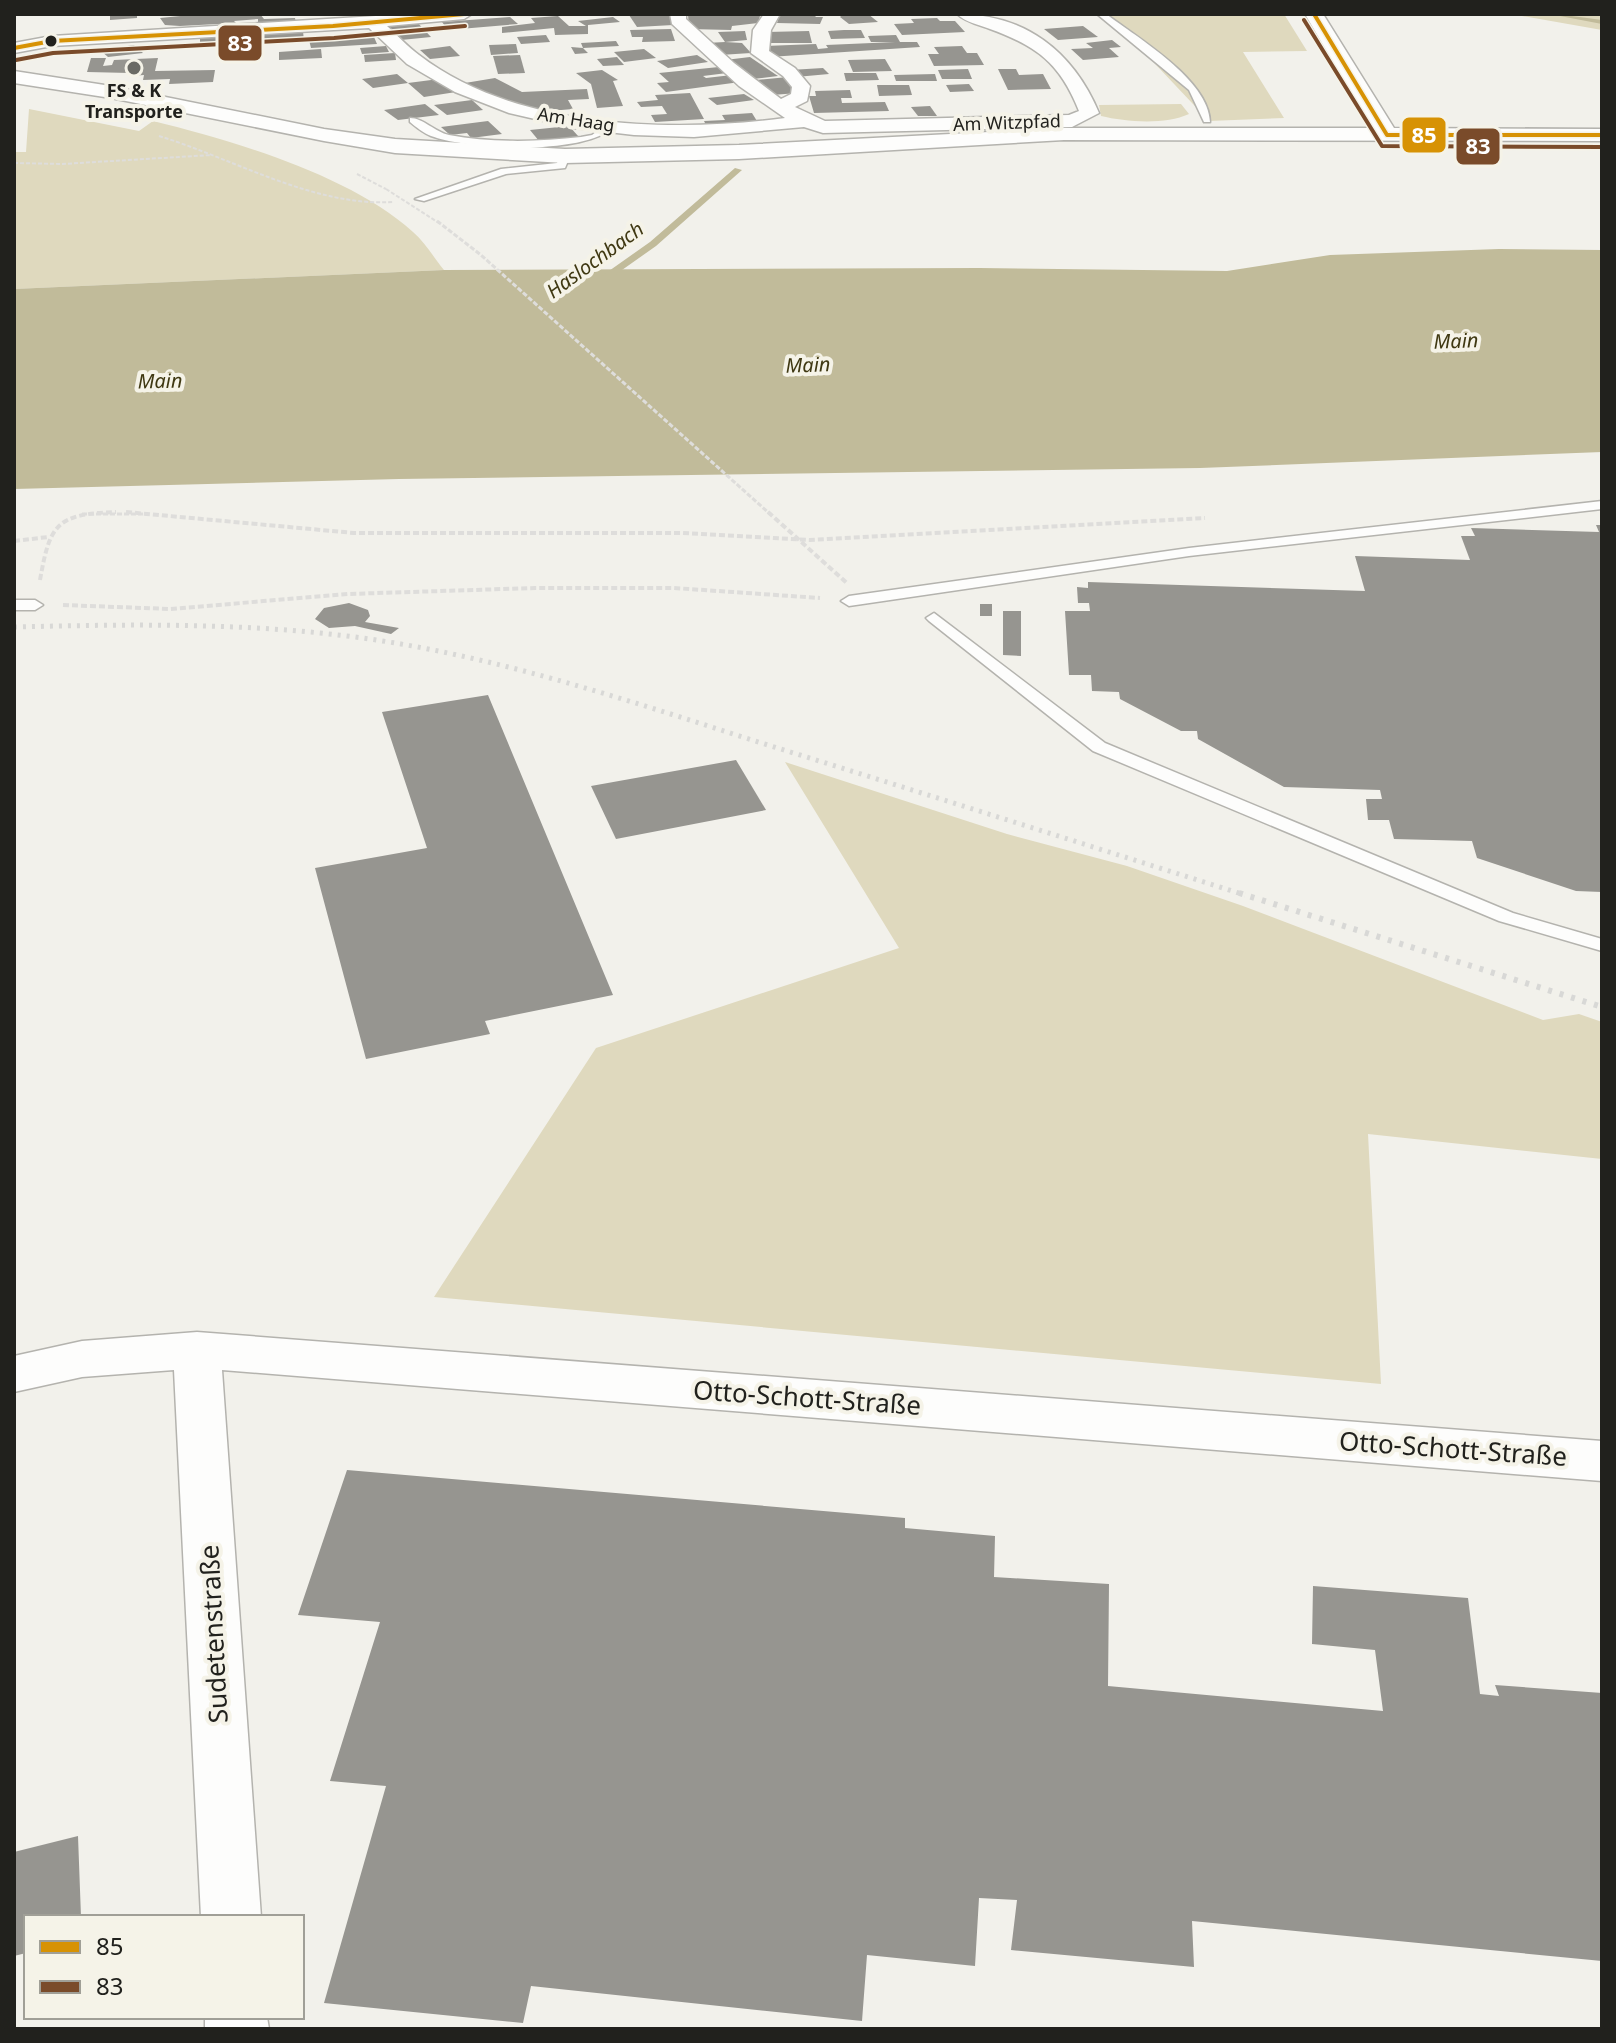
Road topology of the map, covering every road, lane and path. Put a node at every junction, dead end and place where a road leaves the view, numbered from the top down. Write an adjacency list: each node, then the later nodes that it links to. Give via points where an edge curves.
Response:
1 (464, 14): 9 (street)
2 (678, 14): 15 (street, via 707,48)
3 (772, 14): 15 (street, via 762,30 760,53 801,86 800,97)
4 (965, 14): 18 (street, Am Witzpfad, via 1048,48 1061,59 1089,113 1072,121 870,128)
5 (1101, 14): 17 (lane, via 1193,89)
6 (1314, 14): 14 (main road)
7 (1596, 14): 8 (path)
8 (1602, 15)
9 (374, 23): 11 (street); 19 (street, Am Haag, via 415,61 479,98 515,110)
10 (14, 30): 11 (street)
11 (199, 32): 12 (street)
12 (14, 48)
13 (14, 77): 25 (main road, via 367,142)
14 (1368, 103): 21 (main road); 22 (main road, via 1425,123)
15 (783, 106): 18 (street)
16 (413, 120): 19 (lane, via 444,137 531,143 576,141)
17 (1207, 120)
18 (804, 121): 19 (street, Am Haag, via 730,132)
19 (610, 126)
20 (154, 134): 24 (path)
21 (1387, 135): 22 (main road); 25 (main road, via 1064,134)
22 (1566, 135): 23 (main road)
23 (1602, 135)
24 (217, 155): 26 (path); 28 (path, via 340,202)
25 (565, 156): 28 (lane, via 561,166 505,171)
26 (14, 163)
27 (386, 189): 33 (path, bridge, via 481,255)
28 (420, 199)
29 (1602, 505): 34 (lane, via 1219,548)
30 (1208, 518): 31 (path, via 810,540 683,533 354,533 124,512 85,513)
31 (48, 537): 32 (path); 36 (path)
32 (14, 541)
33 (848, 584)
34 (849, 601): 36 (path, via 674,588 535,588 348,594 170,609)
35 (14, 605): 36 (lane)
36 (35, 605)
37 (934, 618): 38 (lane, via 1099,747 1506,917)
38 (1602, 945)
39 (197, 1350): 40 (street, Otto-Schott-Straße, via 82,1359); 41 (street, Otto-Schott-Straße); 42 (street, Sudetenstraße)
40 (14, 1374)
41 (1602, 1461)
42 (231, 1915)

